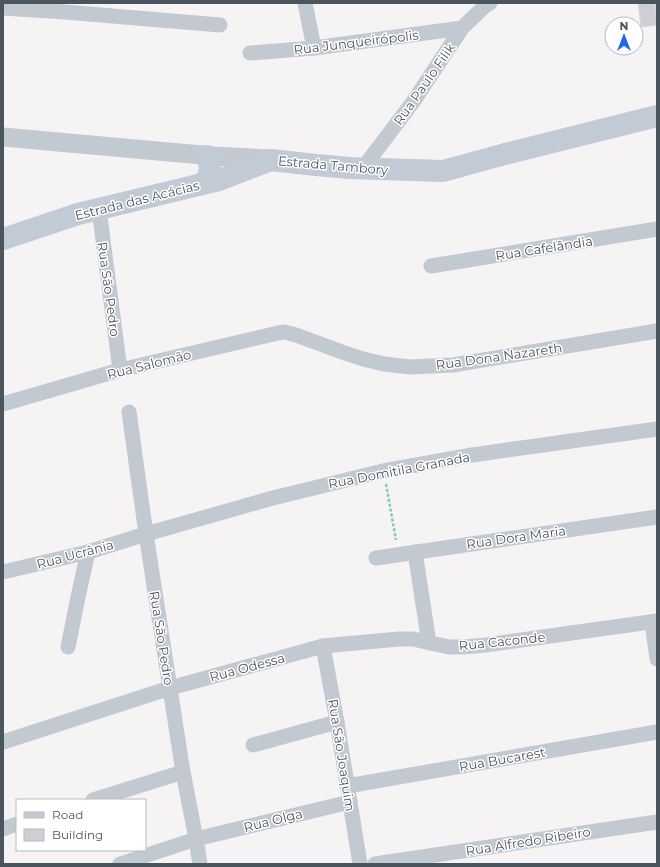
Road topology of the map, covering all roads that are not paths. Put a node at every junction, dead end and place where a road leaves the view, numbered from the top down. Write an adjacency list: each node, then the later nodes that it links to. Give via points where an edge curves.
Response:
1 (8, 3): 4 (street)
2 (305, 3): 7 (street)
3 (490, 3): 6 (street, Rua Paulo Filik)
4 (3, 8): 5 (street)
5 (220, 25)
6 (462, 28): 7 (street, Rua Junqueirópolis); 13 (street, Rua Paulo Filik, via 413,102)
7 (314, 48): 8 (street, Rua Junqueirópolis)
8 (250, 53)
9 (657, 116): 13 (main road, Estrada Tambory, via 443,171)
10 (3, 137): 11 (street, Estrada Tambory)
11 (207, 156): 12 (street, Estrada Tambory); 14 (main road, via 210,171)
12 (271, 160): 13 (main road, Estrada Tambory); 14 (main road, Estrada das Acácias, via 219,180)
13 (363, 168)
14 (203, 183): 15 (main road, Estrada das Acácias)
15 (99, 209): 17 (main road, Estrada das Acácias); 21 (street, Rua São Pedro)
16 (657, 229): 18 (street, Rua Cafelândia)
17 (3, 239)
18 (431, 266)
19 (657, 332): 20 (street, Rua Dona Nazareth, via 453,365 410,367 363,360)
20 (296, 334): 21 (street, Rua Salomão, via 270,334)
21 (120, 370): 22 (street, Rua Salomão)
22 (3, 404)
23 (129, 412): 26 (street, Rua São Pedro)
24 (657, 429): 26 (street, Rua Domitila Granada, via 472,455 383,471 273,498)
25 (657, 517): 28 (street, Rua Dora Maria)
26 (146, 534): 27 (street, Rua Ucrânia); 36 (street, Rua São Pedro)
27 (88, 552): 30 (street, Rua Ucrânia); 34 (street)
28 (416, 552): 29 (street, Rua Dora Maria); 32 (street)
29 (376, 558)
30 (3, 572)
31 (654, 621): 32 (street, Rua Caconde, via 486,645 449,647); 35 (street)
32 (429, 643): 33 (street, Rua Caconde, via 399,639)
33 (323, 646): 36 (street, Rua Odessa); 37 (street, Rua São Joaquim)
34 (68, 647)
35 (657, 659)
36 (170, 688): 39 (street, Rua Odessa); 41 (street, Rua São Pedro)
37 (337, 722): 40 (street); 42 (street, Rua São Joaquim)
38 (657, 732): 42 (street, Rua Bucarest)
39 (3, 742)
40 (253, 745)
41 (183, 772): 43 (street); 48 (street, Rua São Pedro)
42 (347, 786): 44 (street, Rua São Joaquim)
43 (96, 799)
44 (350, 802): 48 (street, Rua Olga); 51 (street, Rua São Joaquim)
45 (657, 822): 52 (street, Rua Alfredo Ribeiro)
46 (16, 824): 47 (street)
47 (3, 829)
48 (196, 839): 49 (street, Rua Olga); 50 (street, Rua São Pedro)
49 (120, 864)
50 (200, 864)
51 (360, 864)
52 (375, 864)

